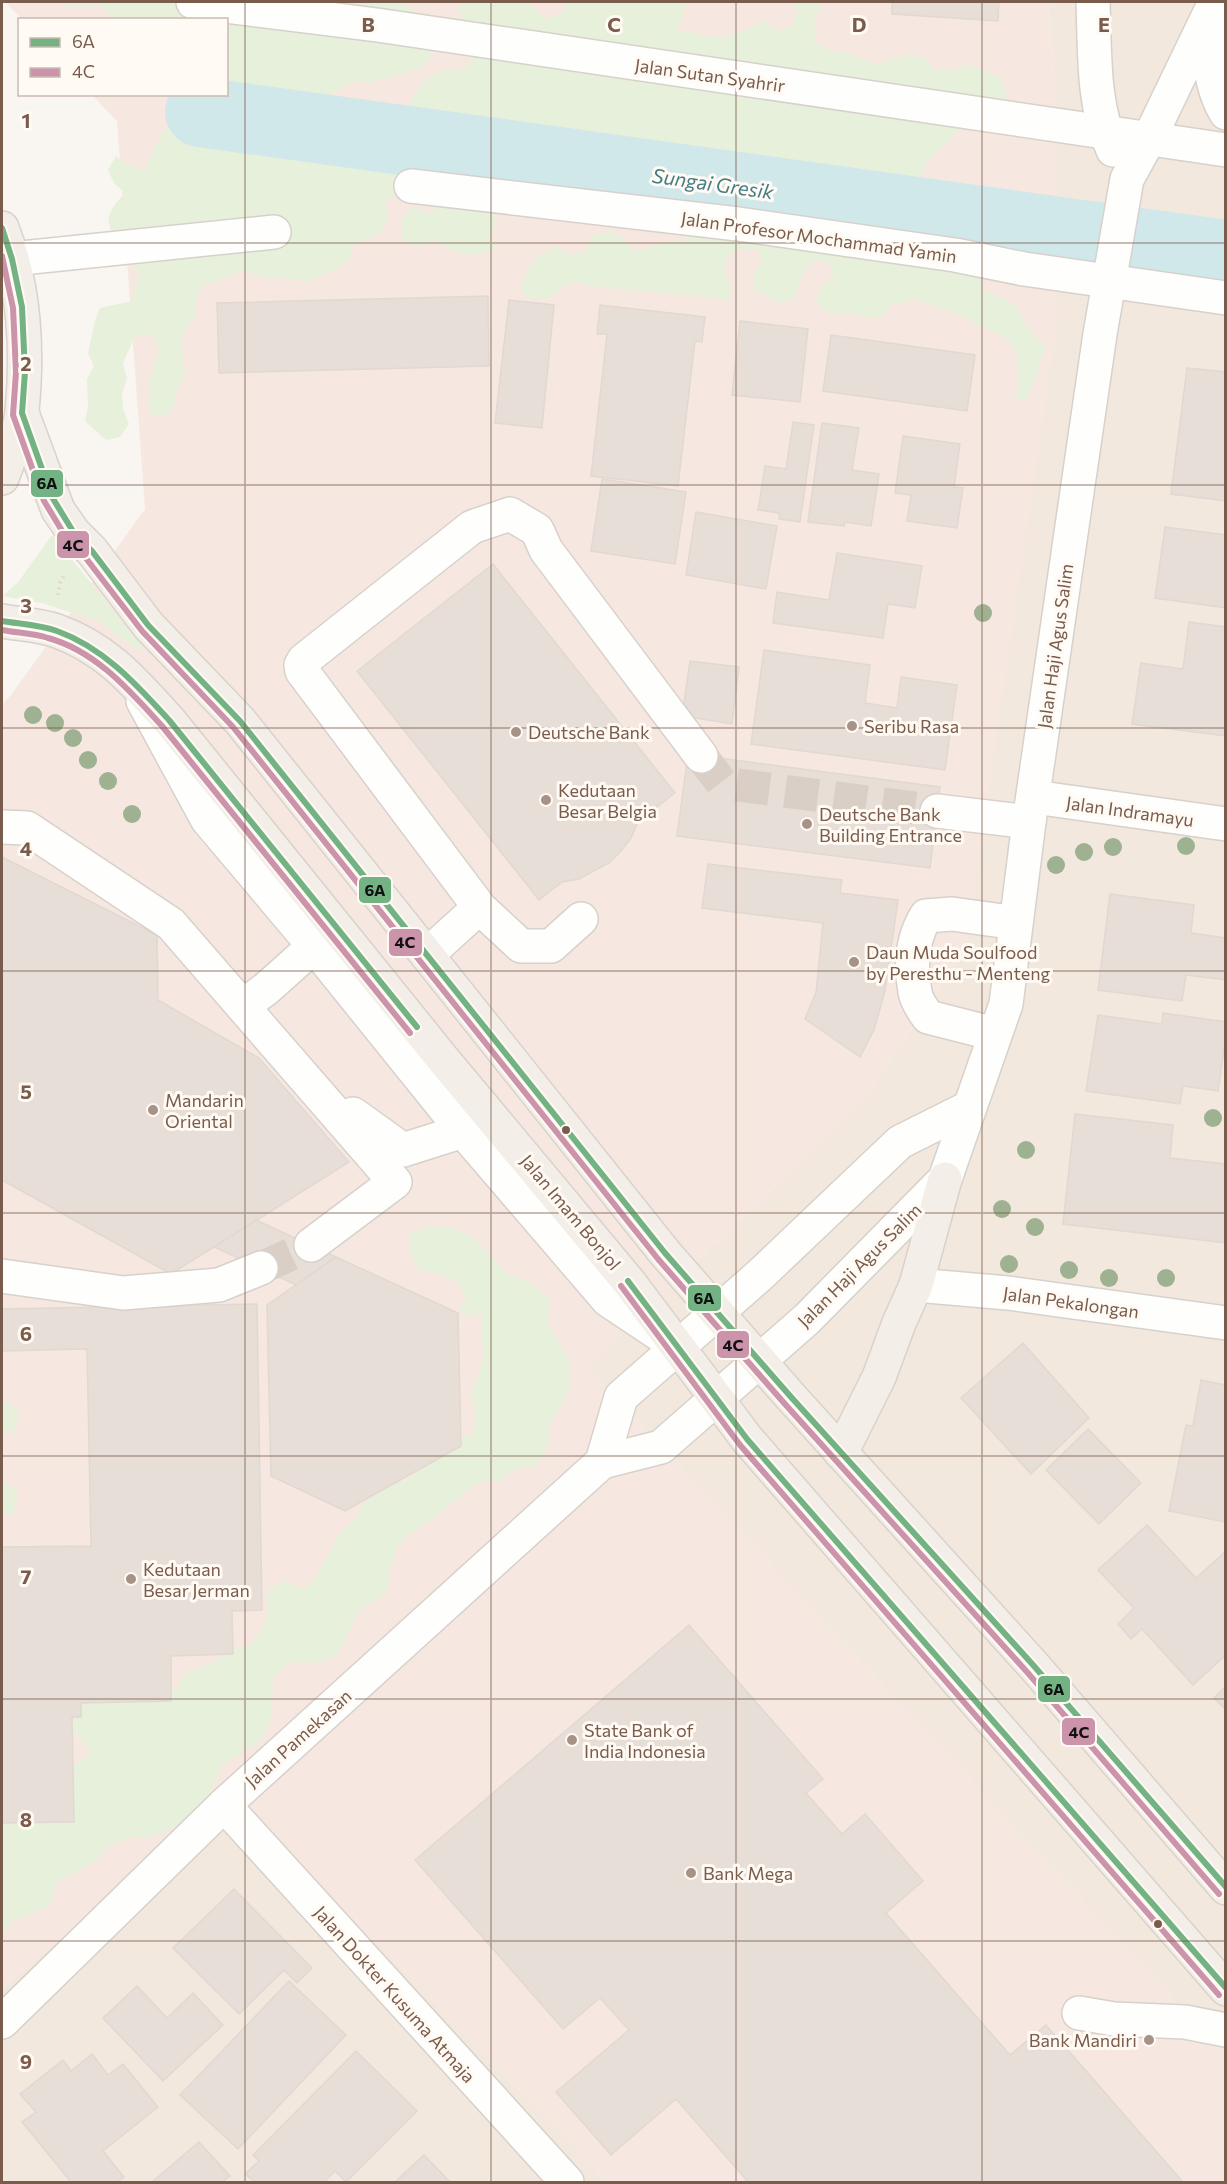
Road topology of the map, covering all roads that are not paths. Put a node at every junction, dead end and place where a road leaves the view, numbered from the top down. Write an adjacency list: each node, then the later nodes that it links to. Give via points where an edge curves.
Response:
1 (193, 2): 5 (street, Jalan Sutan Syahrir)
2 (1093, 2): 5 (street, via 1096,83)
3 (1216, 2): 4 (street, via 1210,52 1212,75); 6 (street, Jalan Haji Agus Salim)
4 (1226, 113)
5 (1105, 132): 6 (street, Jalan Sutan Syahrir); 9 (street)
6 (1149, 139): 7 (street, Jalan Sutan Syahrir); 9 (street, Jalan Haji Agus Salim)
7 (1226, 150)
8 (411, 186): 13 (street, Jalan Profesor Mochammad Yamin, via 738,224 955,255 1023,269)
9 (1126, 186): 13 (street, Jalan Haji Agus Salim)
10 (2, 228): 12 (main road)
11 (274, 232): 12 (street)
12 (12, 259): 15 (main road, via 25,339)
13 (1110, 272): 14 (street, Jalan Profesor Mochammad Yamin); 20 (street, Jalan Haji Agus Salim)
14 (1226, 298)
15 (22, 413): 16 (main road); 28 (main road, via 52,497 74,533 148,625 240,721)
16 (2, 478)
17 (2, 621): 18 (main road, Jalan Imam Bonjol, via 55,630 96,649)
18 (131, 678): 27 (street, via 207,819); 41 (main road, Jalan Imam Bonjol, via 629,1282)
19 (701, 756): 24 (street, via 546,550 537,530 510,514 472,527 301,665)
20 (1032, 809): 21 (street, Jalan Indramayu); 22 (street, Jalan Indramayu); 26 (street, Jalan Haji Agus Salim)
21 (937, 811)
22 (1226, 824)
23 (2, 827): 29 (street, via 27,828 171,924)
24 (476, 911): 25 (street, via 521,946 551,946); 28 (street)
25 (581, 919)
26 (1016, 923): 30 (street, Jalan Haji Agus Salim, via 1006,1004); 30 (street, via 952,914 926,916 913,946 915,994 928,1017)
27 (314, 946): 29 (street); 33 (street)
28 (426, 955): 39 (main road)
29 (243, 1006): 31 (street)
30 (995, 1034): 32 (street, Jalan Haji Agus Salim)
31 (316, 1090): 33 (street, via 403,1150); 35 (street, via 395,1182)
32 (968, 1108): 34 (street, Jalan Haji Agus Salim); 39 (street, via 900,1142)
33 (463, 1131): 41 (street, via 608,1300)
34 (945, 1179): 38 (main road); 42 (street, Jalan Haji Agus Salim, via 807,1319)
35 (311, 1245)
36 (261, 1268): 37 (street, via 219,1285 123,1293)
37 (2, 1276)
38 (916, 1285): 40 (street, Jalan Pekalongan, via 1008,1293); 44 (main road, via 879,1377)
39 (717, 1313): 41 (street); 42 (main road)
40 (1226, 1323)
41 (678, 1347): 43 (main road, Jalan Imam Bonjol); 45 (street, via 621,1398)
42 (759, 1361): 43 (street, Jalan Haji Agus Salim); 44 (main road)
43 (717, 1399): 45 (street, Jalan Pamekasan, via 661,1447); 48 (main road, Jalan Imam Bonjol, via 747,1439)
44 (841, 1453): 47 (main road, via 1034,1666)
45 (602, 1462): 46 (street, Jalan Pamekasan)
46 (224, 1805): 50 (street, Jalan Pamekasan); 52 (street, Jalan Dokter Kusuma Atmaja)
47 (1226, 1888)
48 (1226, 1989)
49 (1079, 2013): 51 (street, via 1114,2019 1185,2022)
50 (2, 2022)
51 (1226, 2030)
52 (567, 2182)

